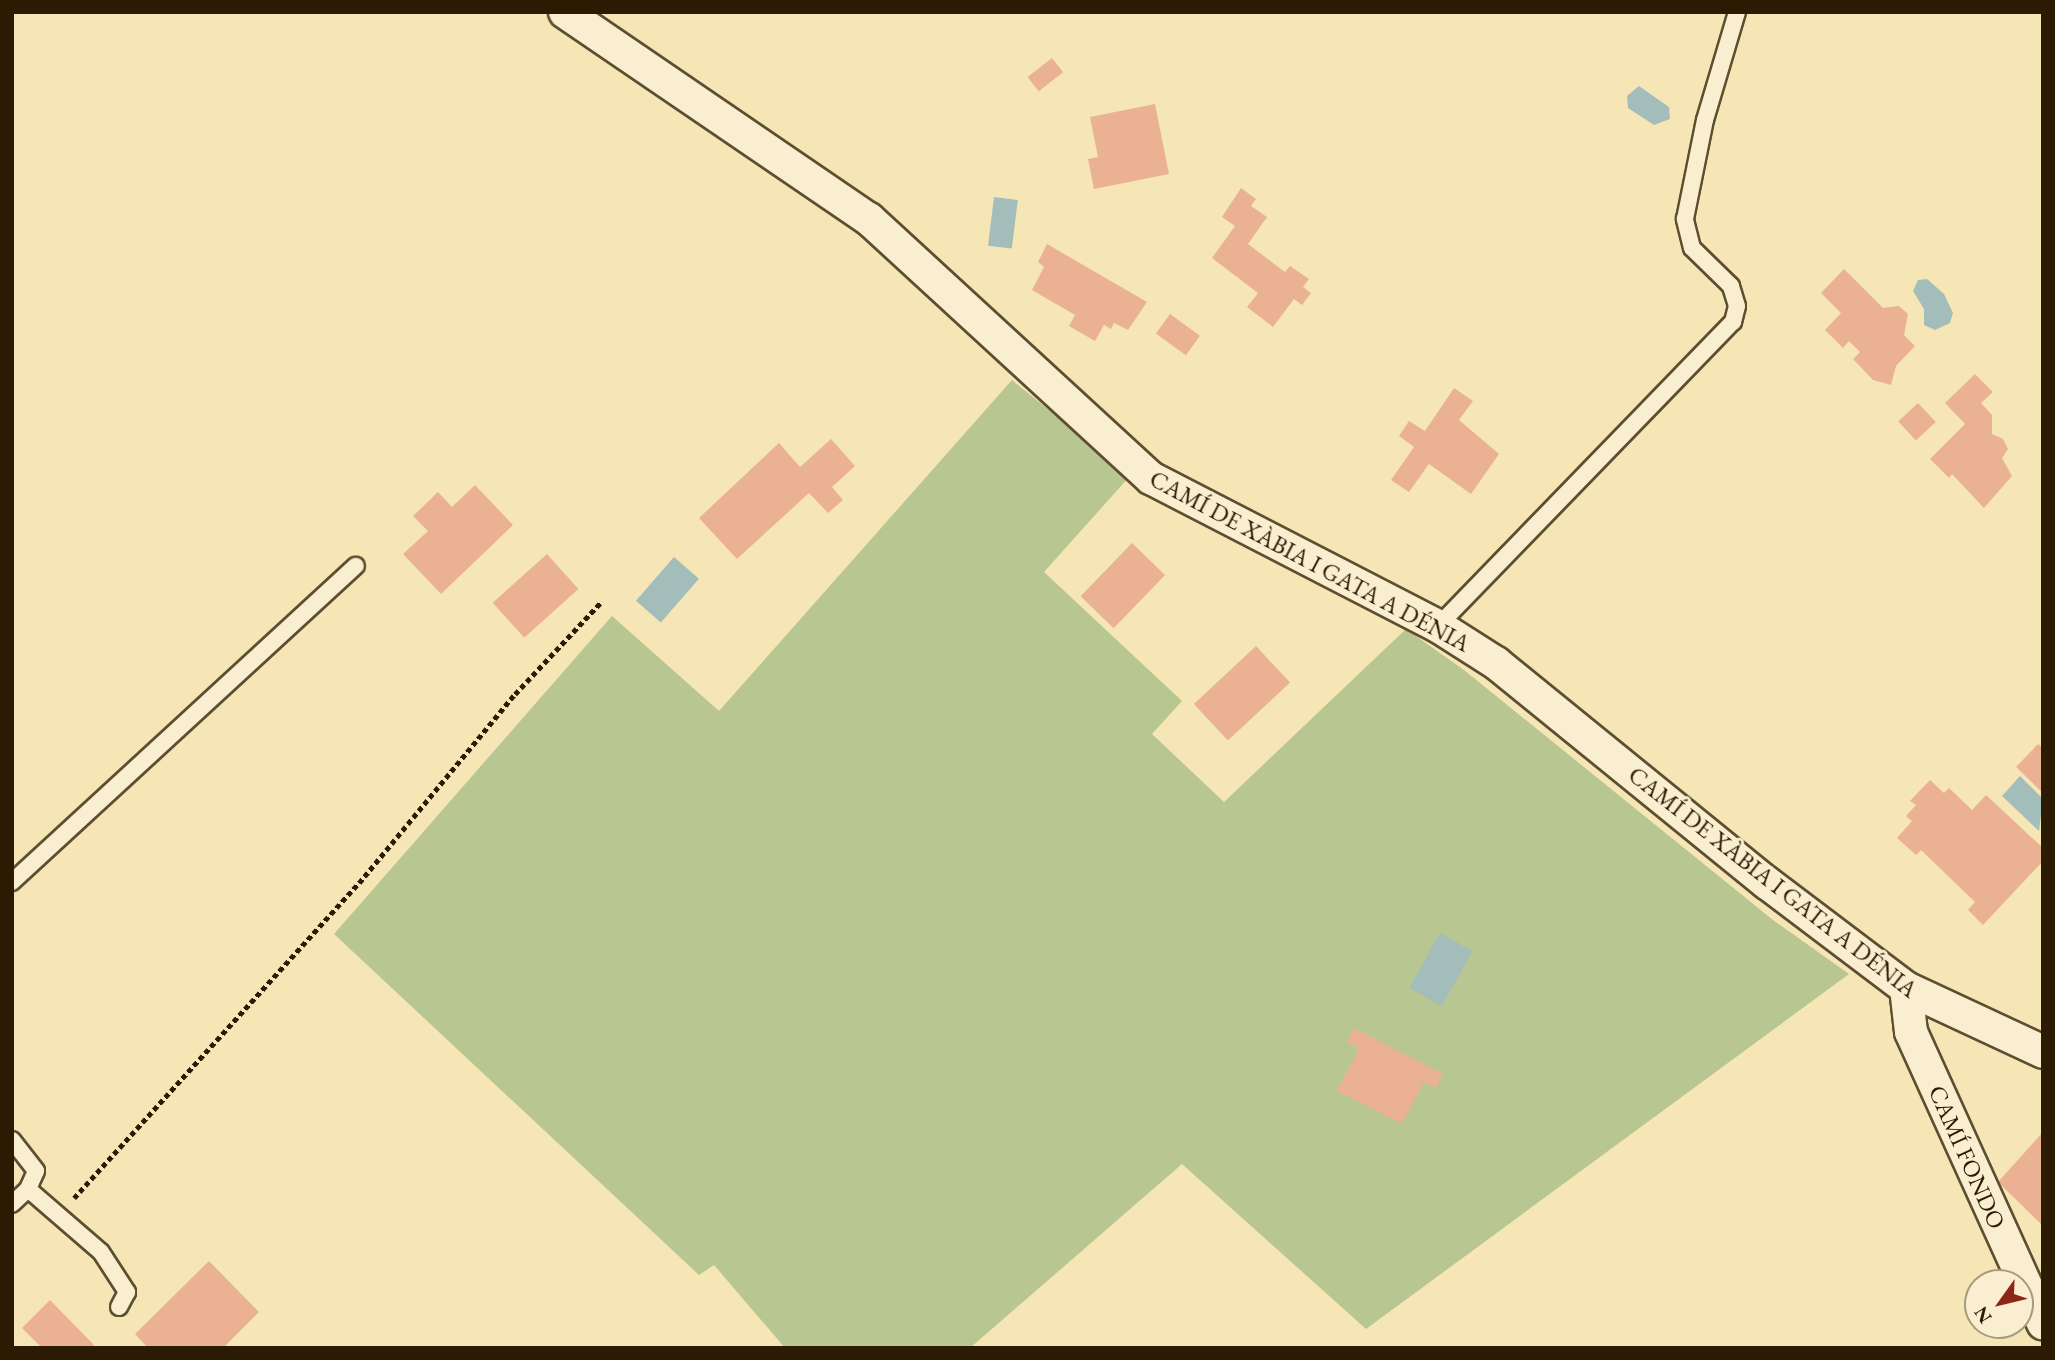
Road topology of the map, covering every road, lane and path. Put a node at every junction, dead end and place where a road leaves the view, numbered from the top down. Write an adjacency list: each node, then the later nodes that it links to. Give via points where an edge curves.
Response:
1 (565, 12): 5 (street, CAMÍ DE XÀBIA I GATA A DÉNIA, via 869,219 1151,478)
2 (1737, 12): 5 (lane, via 1704,120 1685,219 1692,248 1731,286 1737,306 1734,322)
3 (356, 566): 6 (lane)
4 (602, 601): 10 (path, via 515,694 359,883 73,1198)
5 (1438, 626): 7 (street, CAMÍ DE XÀBIA I GATA A DÉNIA, via 1496,663 1767,883)
6 (12, 882)
7 (1906, 988): 8 (street, CAMÍ DE XÀBIA I GATA A DÉNIA); 13 (street, CAMÍ FONDO, via 1911,1032)
8 (2041, 1049)
9 (12, 1140): 10 (lane, via 36,1171)
10 (28, 1189): 11 (lane); 12 (lane, via 101,1252 127,1292)
11 (12, 1204)
12 (119, 1307)
13 (2043, 1323)

